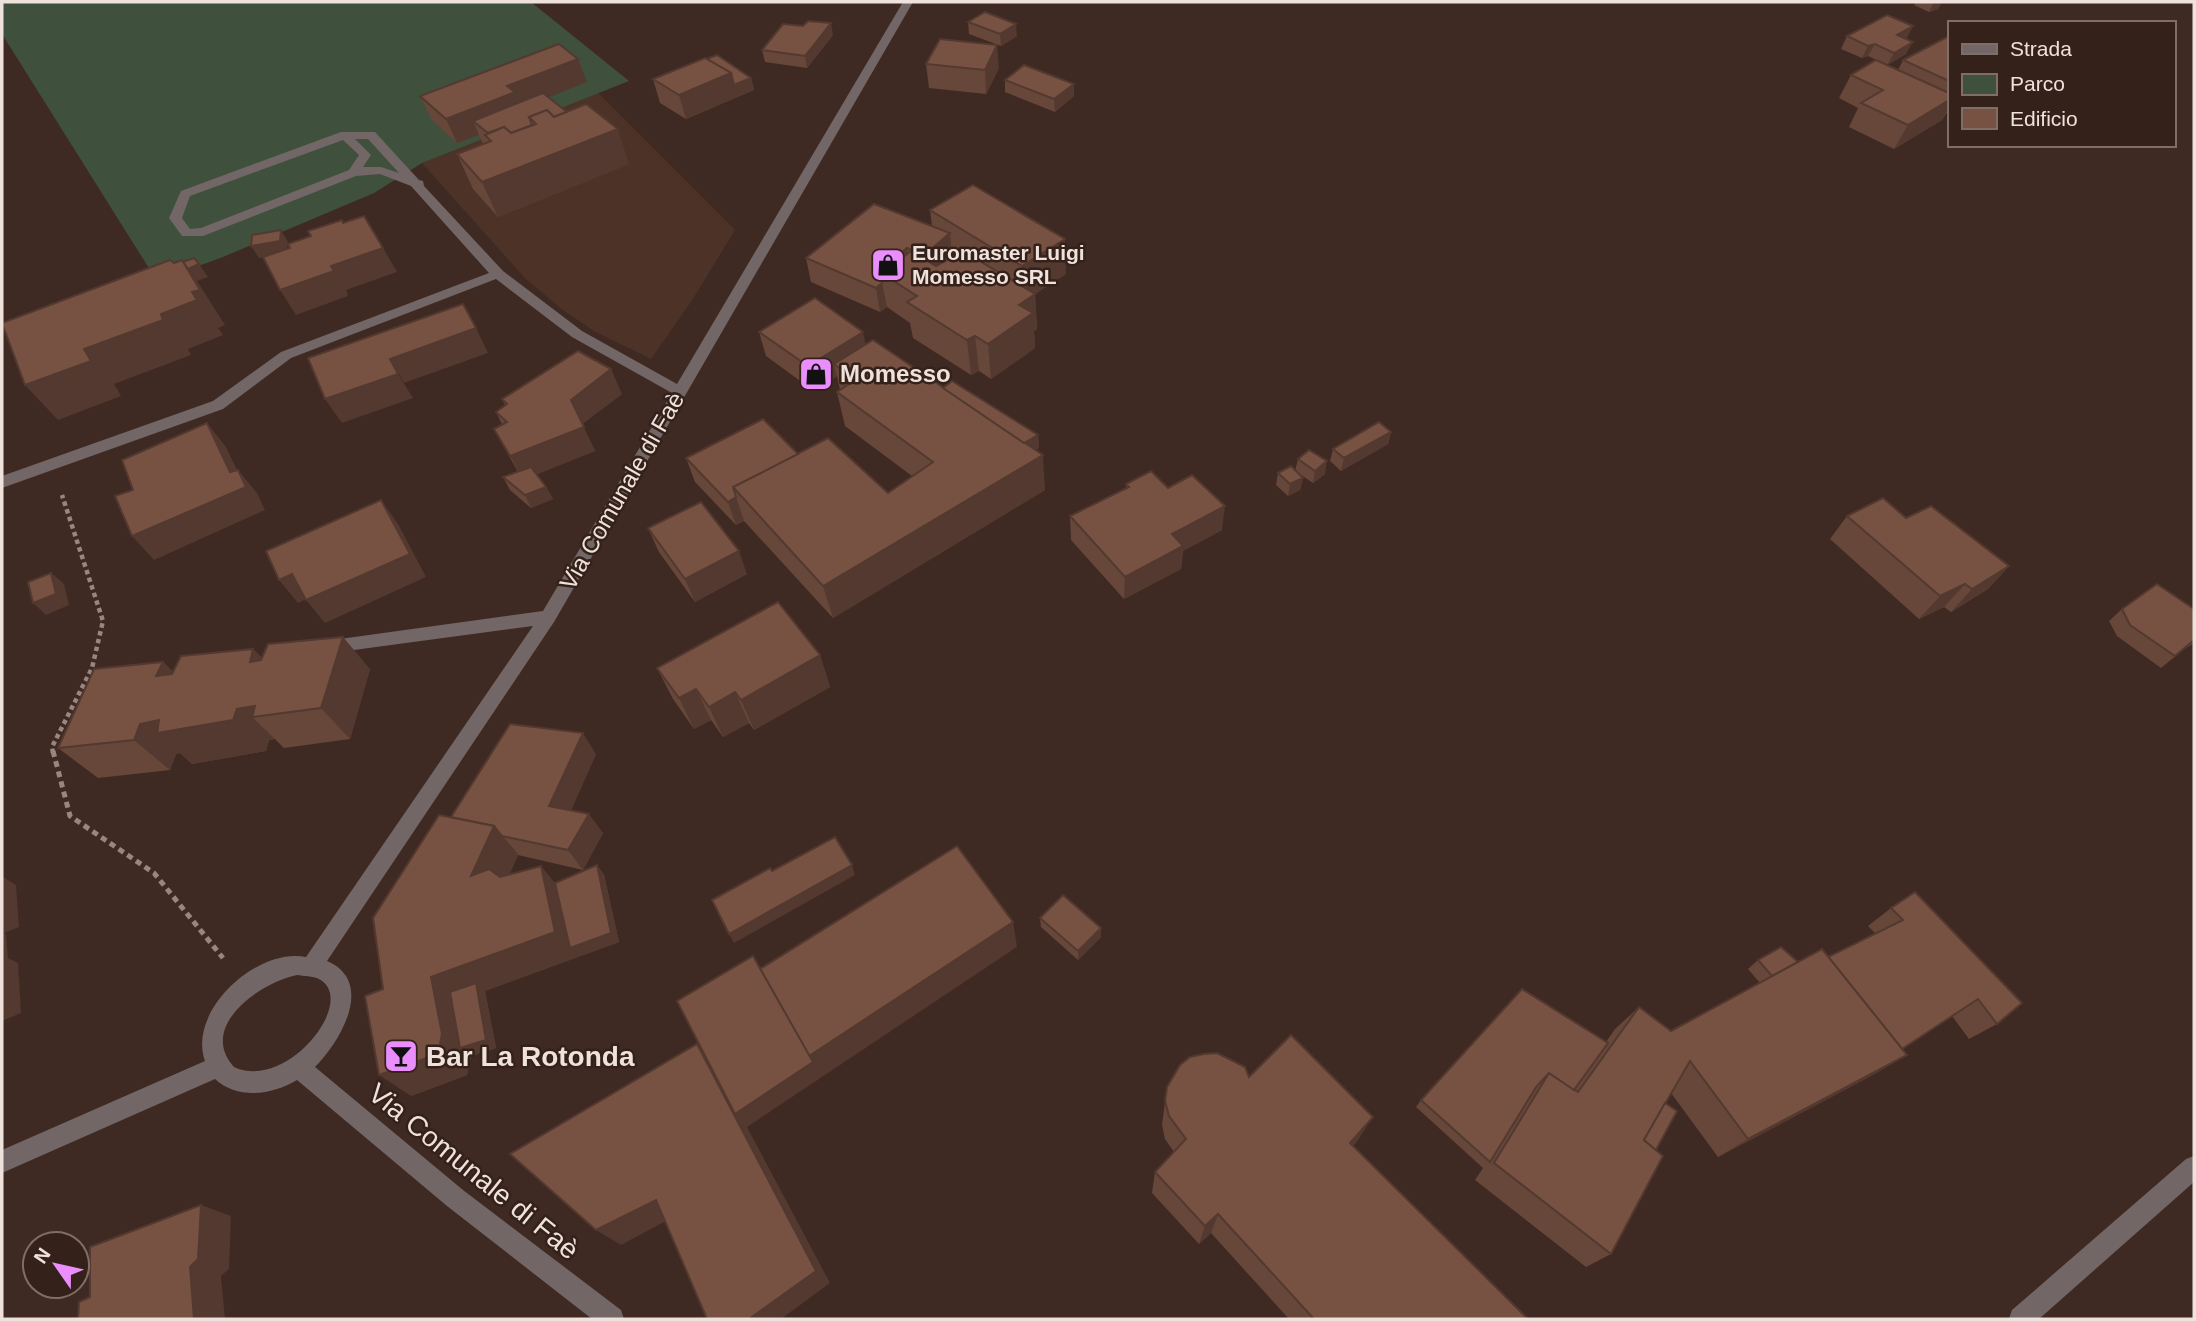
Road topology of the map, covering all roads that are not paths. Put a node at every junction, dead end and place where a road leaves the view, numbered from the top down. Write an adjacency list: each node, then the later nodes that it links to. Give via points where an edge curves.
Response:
1 (908, 2): 6 (street, Via Comunale di Faè)
2 (345, 135): 3 (street, via 365,155); 3 (street, via 185,194 175,218 187,233 203,232); 4 (street, via 371,135)
3 (353, 173): 4 (street, via 375,169)
4 (419, 184): 5 (street)
5 (498, 274): 6 (street, via 577,334); 7 (street, via 286,355 218,405)
6 (681, 392): 8 (street, Via Comunale di Faè)
7 (2, 482)
8 (548, 617): 9 (street); 10 (street, Via Comunale di Faè)
9 (308, 649)
10 (312, 965): 11 (street, via 279,968 247,986 219,1018 212,1052); 12 (street, via 327,971 337,983 342,998 340,1016 318,1053)
11 (217, 1067): 12 (street, via 228,1077 261,1083); 13 (street)
12 (299, 1068): 15 (street, Via Comunale di Faè, via 455,1198)
13 (2, 1162)
14 (2194, 1167): 16 (street)
15 (612, 1319)
16 (2021, 1319)

